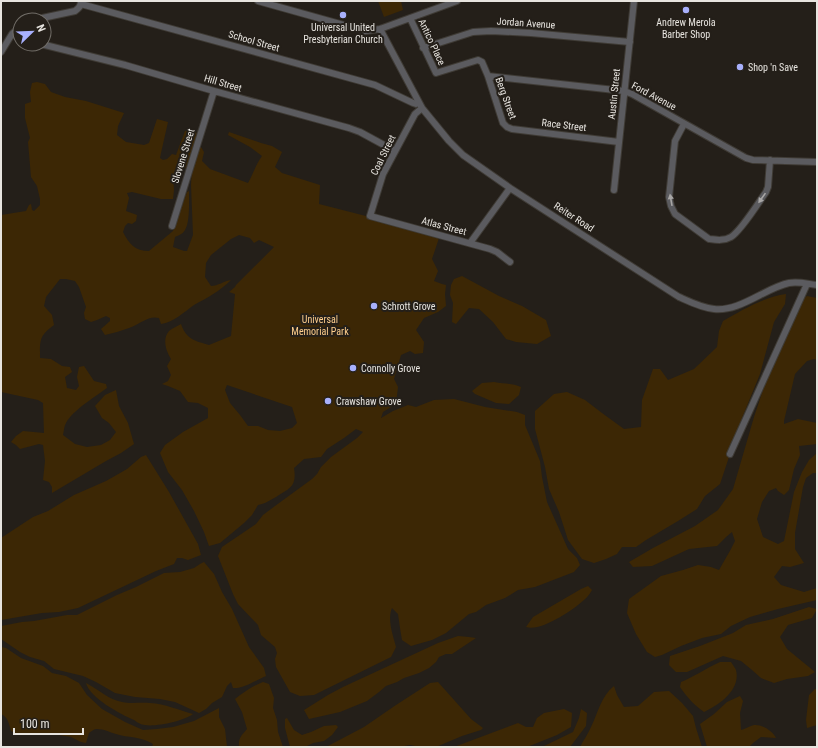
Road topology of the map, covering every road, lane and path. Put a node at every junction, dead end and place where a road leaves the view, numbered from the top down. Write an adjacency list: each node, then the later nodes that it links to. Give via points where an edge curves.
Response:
1 (258, 1): 7 (street, via 365,31)
2 (457, 1): 6 (street)
3 (634, 1): 9 (street, Austin Street)
4 (81, 2): 5 (street, via 79,8 70,13); 16 (street, School Street, via 375,85)
5 (52, 16)
6 (410, 18): 7 (street); 11 (street, Antico Place)
7 (380, 29): 16 (street, Reiter Road)
8 (12, 34): 12 (street)
9 (630, 42): 11 (street, Jordan Avenue, via 491,31 473,32); 15 (street, Austin Street)
10 (52, 47): 14 (street, Hill Street)
11 (423, 48): 13 (street, Antico Place, via 436,73 478,60 482,62)
12 (1, 52)
13 (488, 76): 15 (street, Ford Avenue); 18 (street, Berg Street)
14 (214, 91): 20 (street, Hill Street, via 349,128); 26 (street, Slovene Street)
15 (624, 91): 17 (street, Ford Avenue); 19 (street, Austin Street)
16 (421, 105): 20 (street, Coal Street); 23 (street, Reiter Road, via 463,155)
17 (684, 124): 21 (street, Ford Avenue, via 746,158); 21 (street, one-way to 17, via 766,192 738,232 725,240 709,239 675,214 669,197 675,141)
18 (506, 128): 19 (street, Race Street)
19 (619, 142): 24 (street, Austin Street)
20 (395, 151): 25 (street, Coal Street, via 383,174)
21 (770, 160): 22 (street, Ford Avenue)
22 (817, 162)
23 (510, 188): 27 (street, Atlas Street); 29 (street, Reiter Road, via 679,297 704,307 725,309 789,282)
24 (614, 190)
25 (370, 216): 27 (street, Atlas Street)
26 (172, 226)
27 (470, 243): 28 (street, via 490,248)
28 (510, 262)
29 (807, 284): 30 (street, Reiter Road); 31 (street)
30 (817, 285)
31 (730, 454)

